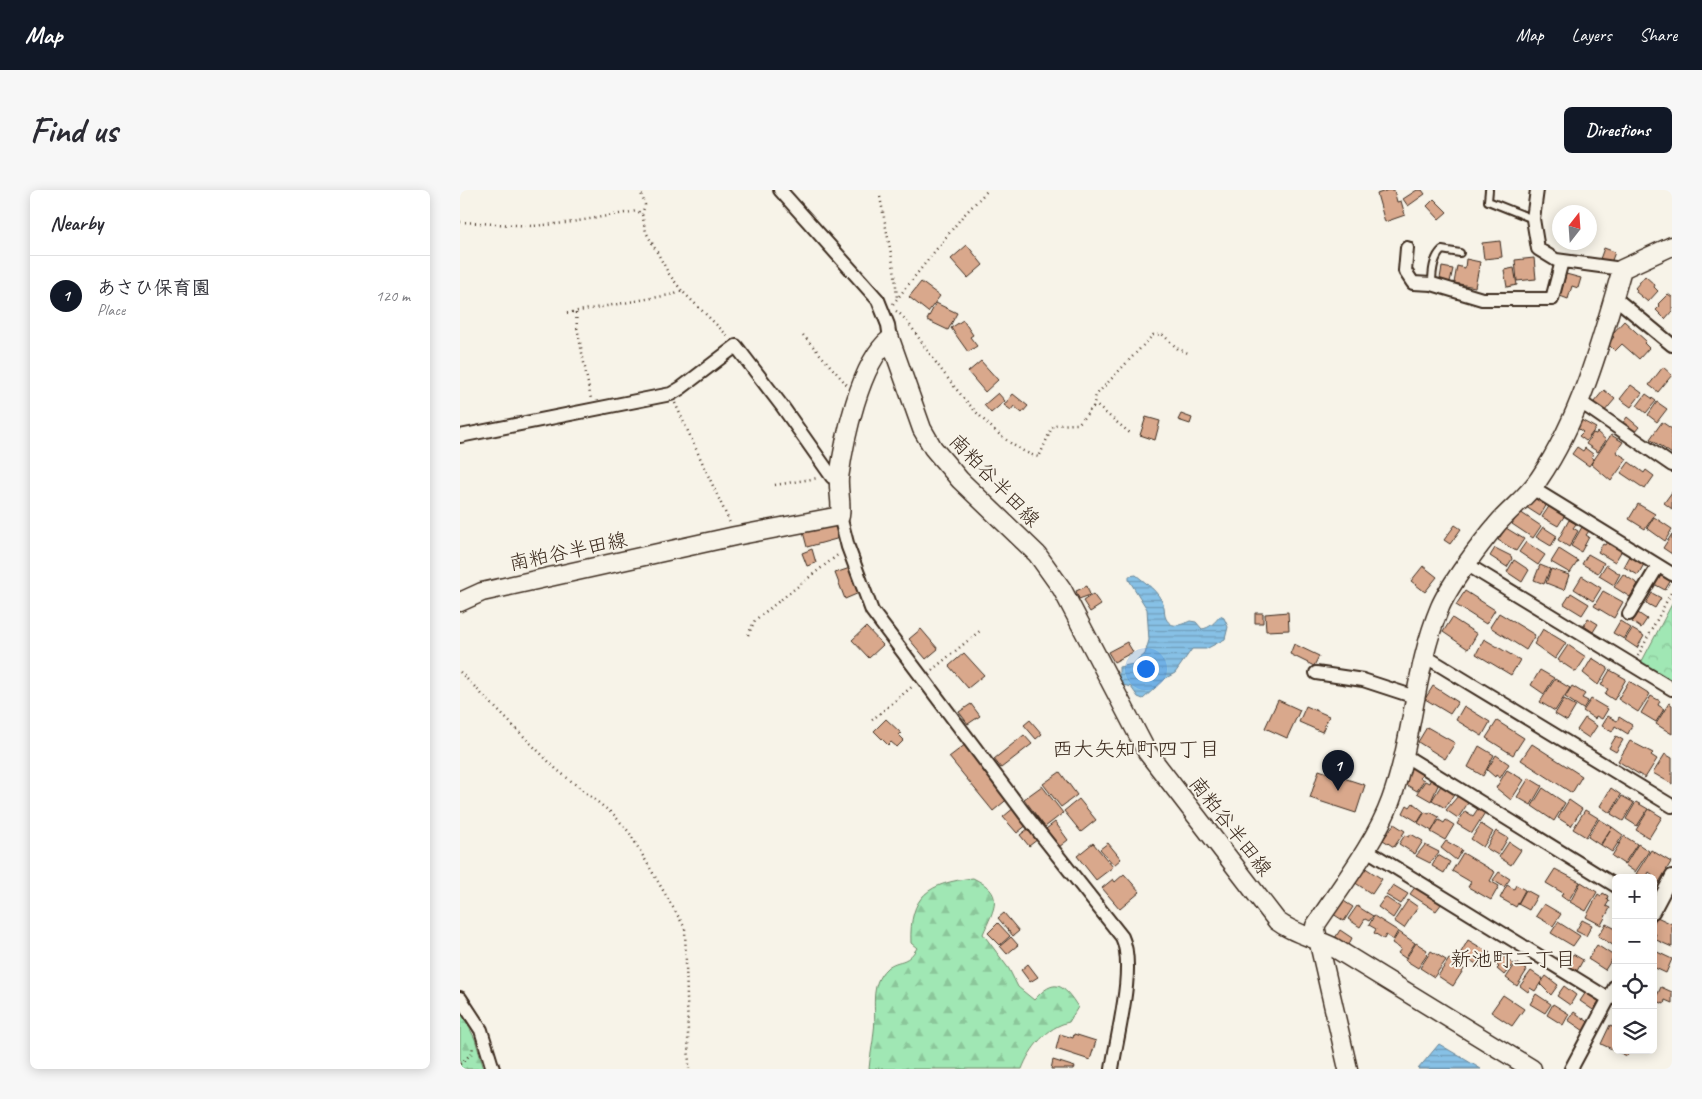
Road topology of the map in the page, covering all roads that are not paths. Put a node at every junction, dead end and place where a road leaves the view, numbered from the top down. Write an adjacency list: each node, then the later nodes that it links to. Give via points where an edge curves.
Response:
1 (780, 190): 12 (street, via 878,300)
2 (1488, 190): 4 (lane, via 1488,201)
3 (1537, 190): 4 (street)
4 (1533, 219): 8 (street, via 1538,249)
5 (1672, 246): 9 (main road)
6 (1407, 248): 10 (street, via 1404,271 1408,278 1413,284)
7 (1460, 253): 10 (lane, via 1442,250 1436,255)
8 (1562, 261): 9 (street); 10 (street, via 1555,294 1547,300 1482,300)
9 (1622, 270): 11 (main road)
10 (1432, 284)
11 (1614, 297): 13 (street); 14 (main road)
12 (890, 340): 17 (main road, via 880,347 871,361); 35 (main road, 南粕谷半田線, via 922,429 933,448 960,480 1037,554 1062,589 1160,771 1277,921 1292,931)
13 (1672, 345)
14 (1579, 401): 16 (street); 18 (main road, via 1553,457)
15 (460, 436): 17 (street, via 671,394 736,346)
16 (1672, 465)
17 (835, 478): 19 (main road, via 842,505)
18 (1532, 488): 20 (main road, via 1498,523); 21 (street)
19 (840, 516): 23 (main road, 南粕谷半田線, via 482,592); 40 (street, via 872,611 1127,948 1128,969)
20 (1468, 565): 25 (main road, via 1441,606); 27 (street)
21 (1658, 566): 22 (street); 24 (street)
22 (1672, 574)
23 (460, 602)
24 (1629, 614)
25 (1423, 655): 28 (main road); 30 (street)
26 (1316, 673): 28 (street, via 1363,680)
27 (1672, 689)
28 (1415, 698): 29 (main road)
29 (1404, 755): 31 (main road, via 1391,801); 33 (street)
30 (1672, 806)
31 (1365, 849): 35 (main road, via 1315,926); 38 (street)
32 (1672, 876): 34 (street)
33 (1612, 884)
34 (1657, 904)
35 (1318, 939): 41 (main road); 42 (main road, 南粕谷半田線)
36 (1612, 992): 38 (street)
37 (460, 998): 39 (street, via 481,1030)
38 (1609, 998): 43 (street)
39 (494, 1069)
40 (1112, 1069)
41 (1348, 1069)
42 (1532, 1069)
43 (1571, 1069)

